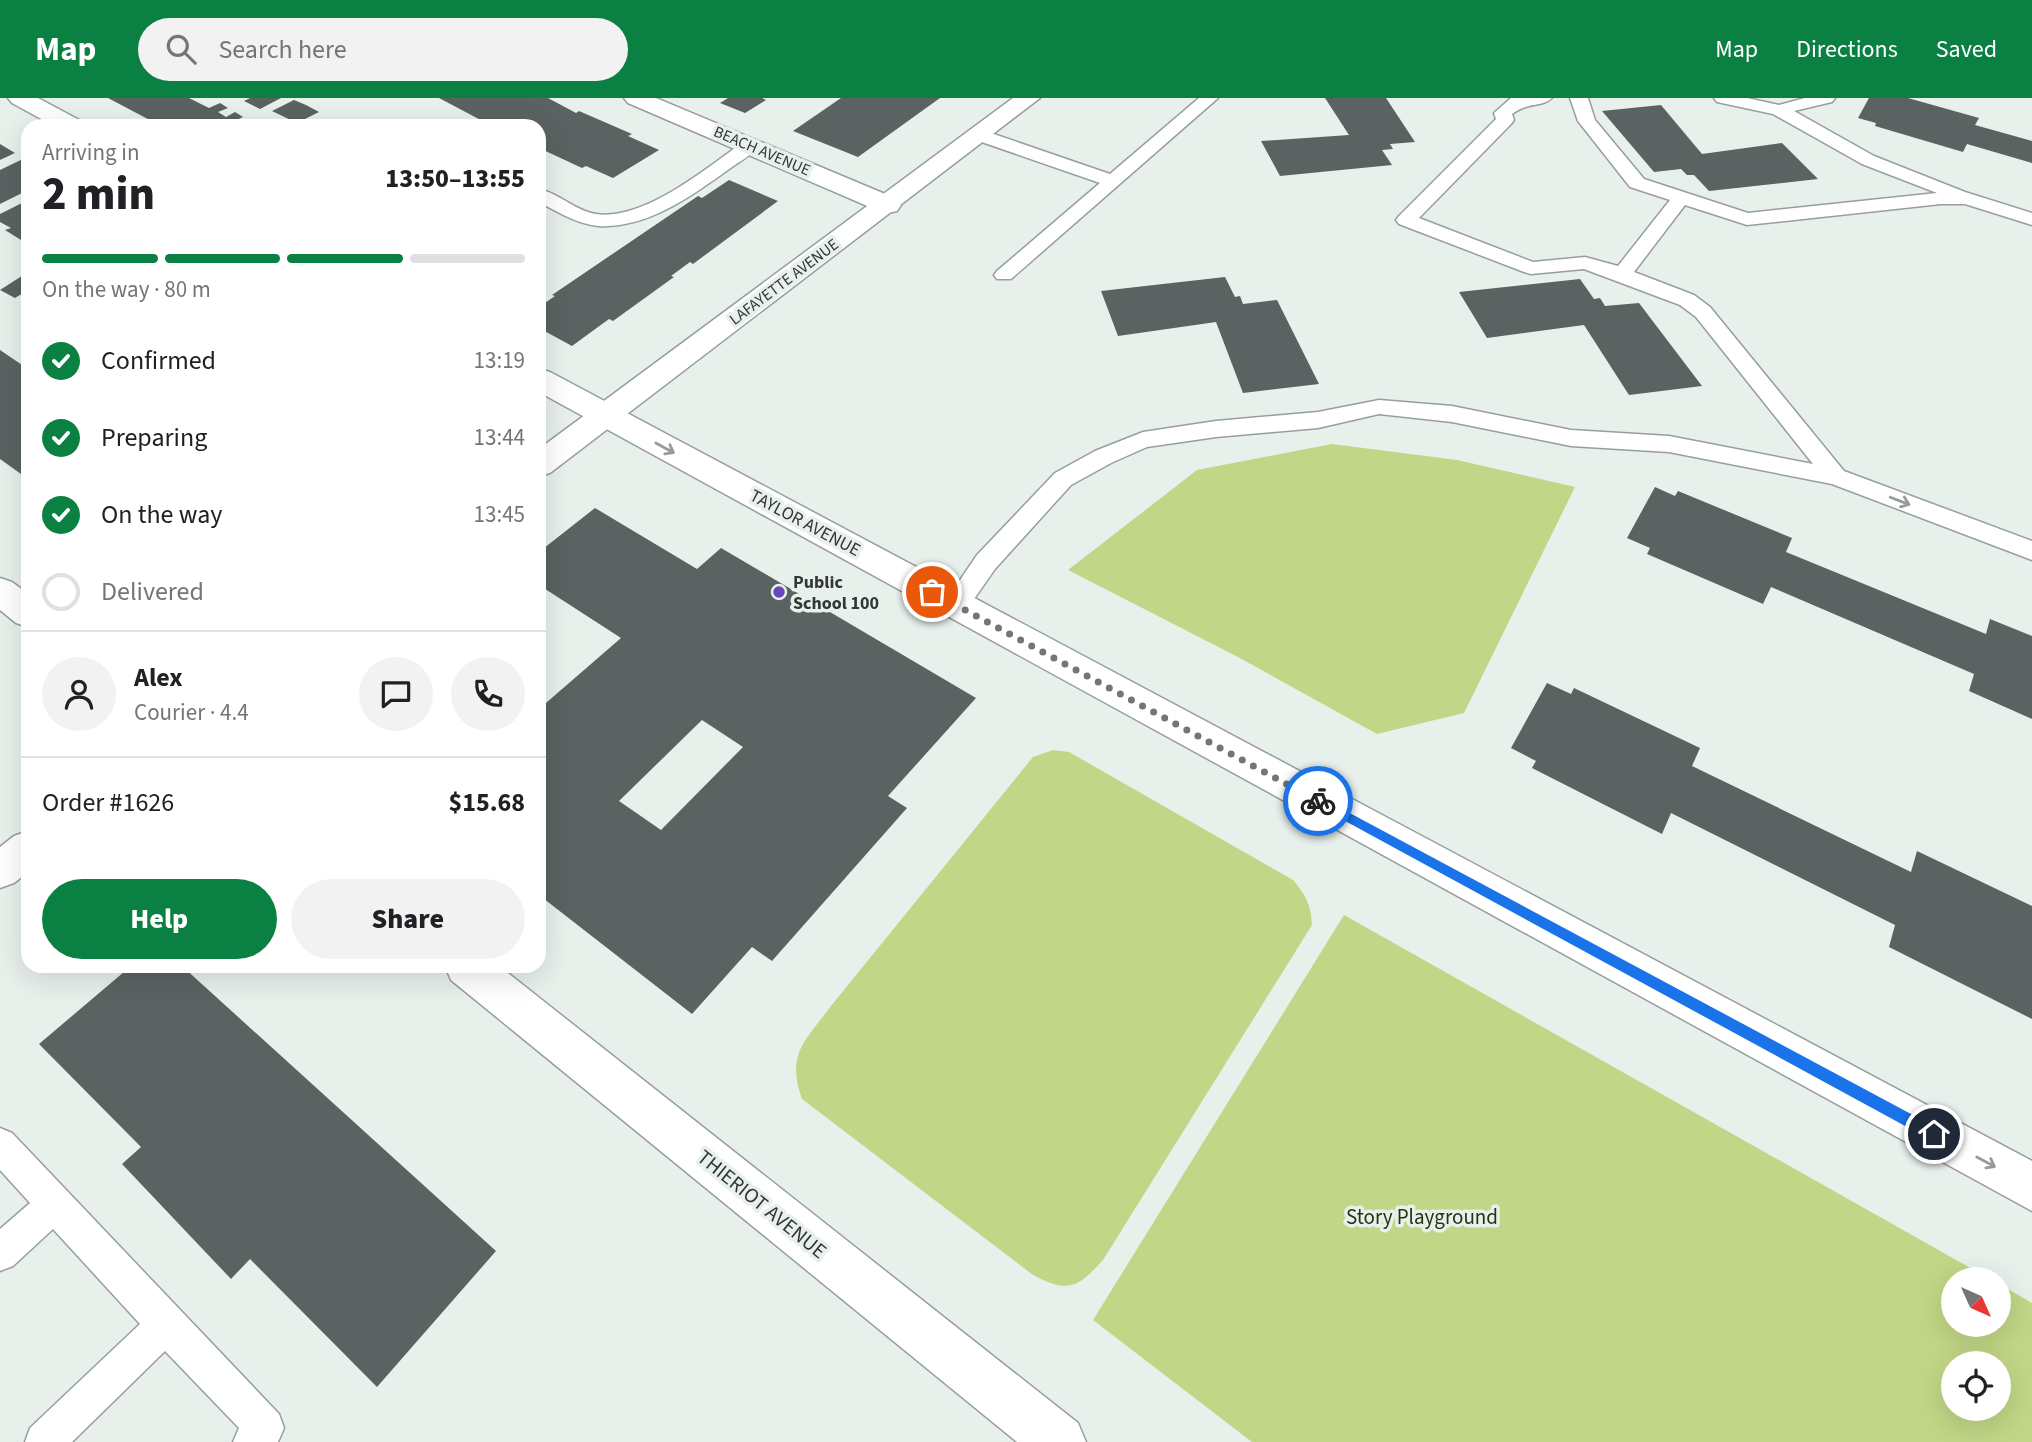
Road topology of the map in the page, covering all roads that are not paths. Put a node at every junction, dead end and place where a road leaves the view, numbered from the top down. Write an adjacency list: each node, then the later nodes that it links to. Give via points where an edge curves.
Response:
1 (20, 98): 10 (street)
2 (636, 98): 12 (street, BEACH AVENUE)
3 (1028, 98): 11 (street, LAFAYETTE AVENUE)
4 (1209, 98): 13 (lane)
5 (1543, 98): 20 (lane, via 1519,100 1503,113 1505,120 1406,220 1531,268 1585,262)
6 (1579, 98): 15 (lane, via 1587,121 1637,183)
7 (1723, 98): 9 (lane)
8 (1826, 98): 9 (lane)
9 (1779, 110): 16 (lane, via 1868,160)
10 (59, 119)
11 (979, 135): 13 (lane); 17 (street, LAFAYETTE AVENUE)
12 (749, 146): 14 (lane, via 654,209 631,218 599,221); 17 (street, BEACH AVENUE)
13 (1113, 181): 19 (lane)
14 (546, 198)
15 (1681, 198): 16 (lane, via 1747,219); 20 (lane)
16 (1967, 198): 18 (lane)
17 (888, 205): 22 (street, LAFAYETTE AVENUE)
18 (2032, 219)
19 (1004, 275)
20 (1622, 275): 24 (lane, via 1687,300 1703,312)
21 (546, 383): 22 (street, TAYLOR AVENUE)
22 (606, 415): 23 (street, LAFAYETTE AVENUE); 27 (street, TAYLOR AVENUE, one-way to 27)
23 (546, 460)
24 (1836, 477): 25 (lane, one-way to 25); 27 (lane, via 1669,444 1571,438 1452,414 1379,407 1318,420 1216,429 1143,440 1063,479 986,562)
25 (2032, 551)
26 (0, 591): 28 (street)
27 (956, 605): 33 (street, TAYLOR AVENUE, one-way to 33)
28 (21, 608)
29 (21, 854): 30 (street)
30 (0, 870)
31 (475, 973): 39 (street, THIERIOT AVENUE)
32 (0, 1145): 34 (lane)
33 (2032, 1187)
34 (55, 1204): 35 (lane); 36 (lane)
35 (0, 1253)
36 (166, 1325): 37 (lane); 38 (lane)
37 (266, 1437)
38 (44, 1442)
39 (1059, 1442)

